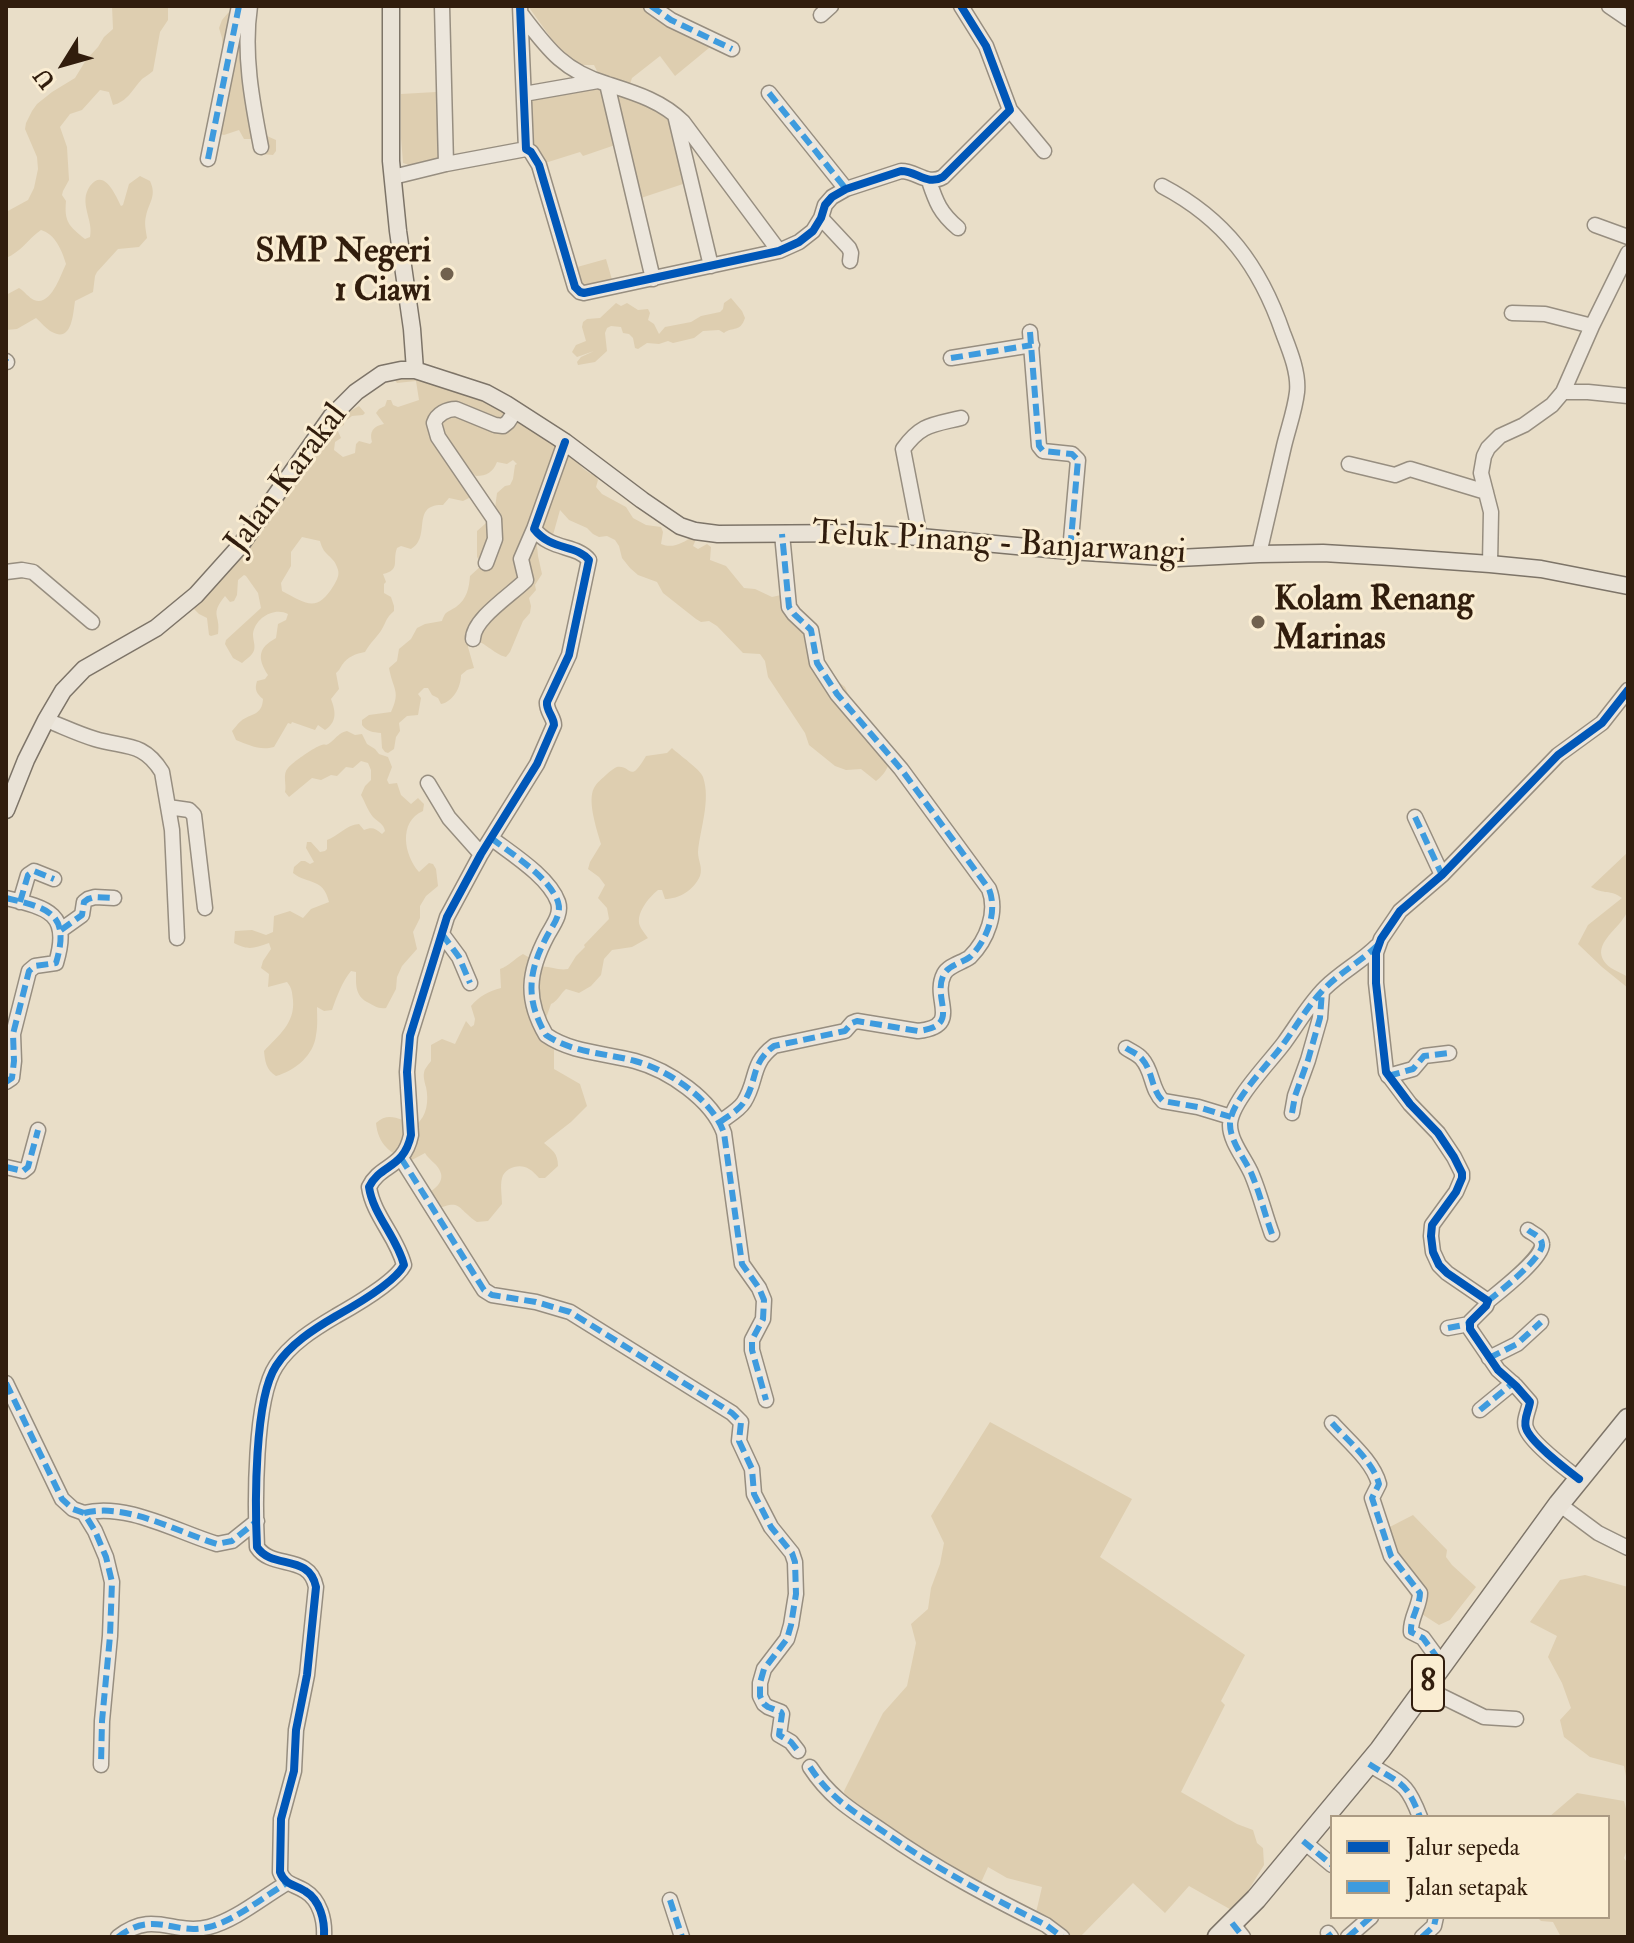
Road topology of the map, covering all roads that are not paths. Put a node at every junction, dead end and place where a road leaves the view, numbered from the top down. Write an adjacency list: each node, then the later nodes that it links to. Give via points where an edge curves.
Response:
1 (239, 6): 19 (street)
2 (250, 6): 16 (street, via 247,49)
3 (391, 6): 21 (main road)
4 (442, 6): 20 (street)
5 (651, 6): 10 (street)
6 (961, 6): 14 (street, via 986,46)
7 (1609, 6): 9 (street)
8 (520, 10): 11 (street, via 557,59); 13 (street)
9 (1628, 19)
10 (732, 49)
11 (603, 83): 13 (street); 15 (street); 33 (street)
12 (769, 93): 24 (street)
13 (524, 94): 17 (street)
14 (1010, 110): 18 (street); 22 (street, via 943,177)
15 (675, 114): 29 (street); 32 (street)
16 (261, 147)
17 (526, 149): 20 (street); 33 (street, via 539,165 577,290 588,293)
18 (1044, 151)
19 (208, 159)
20 (446, 164): 21 (street)
21 (393, 177): 37 (main road)
22 (929, 181): 24 (street, via 901,171); 27 (street, via 942,213)
23 (1162, 186): 49 (street, via 1225,230 1273,305 1292,357 1297,390)
24 (846, 189): 25 (street, via 828,200)
25 (821, 218): 29 (street, via 808,235); 31 (street, via 849,248)
26 (1595, 225): 28 (street)
27 (958, 228)
28 (1628, 237)
29 (779, 251): 32 (street)
30 (1628, 253): 35 (street)
31 (850, 261)
32 (711, 266): 33 (street)
33 (653, 279)
34 (1512, 313): 35 (street, via 1545,314)
35 (1592, 326): 38 (street)
36 (951, 358): 48 (street, via 1031,338 1039,446 1078,460)
37 (415, 370): 40 (main road, Teluk Pinang - Banjarwangi, via 486,393); 57 (main road, Jalan Karakal, via 382,374 348,399 240,546 196,595 156,628 84,669)
38 (1563, 392): 39 (street); 44 (street, via 1488,448 1481,465)
39 (1628, 396)
40 (516, 410): 42 (main road, Teluk Pinang - Banjarwangi); 50 (street, via 503,426 451,409 434,423 438,437 494,519 495,539)
41 (961, 418): 47 (street, via 922,429 903,449)
42 (565, 442): 45 (street); 46 (main road, Teluk Pinang - Banjarwangi, via 680,526 707,533)
43 (1349, 464): 44 (street, via 1395,475 1410,469)
44 (1486, 492): 51 (street)
45 (534, 529): 55 (street, via 521,559 526,580 474,629); 62 (street, via 547,542 589,560 569,655 547,702 554,722 545,727 537,764)
46 (782, 534): 47 (main road, Teluk Pinang - Banjarwangi); 81 (street, via 789,607 811,630 821,671 989,889 993,909 981,943 945,974 940,1024 918,1031 857,1021 845,1031 774,1046 759,1061 743,1103)
47 (920, 537): 48 (main road, Teluk Pinang - Banjarwangi)
48 (1070, 551): 49 (main road, Teluk Pinang - Banjarwangi, via 1178,558)
49 (1259, 554): 51 (main road, Teluk Pinang - Banjarwangi)
50 (486, 563)
51 (1490, 564): 53 (main road, Teluk Pinang - Banjarwangi)
52 (6, 572): 54 (street, via 33,572)
53 (1628, 586)
54 (92, 622)
55 (473, 639)
56 (1628, 690): 64 (street, via 1602,723 1558,755)
57 (46, 720): 59 (street, via 149,756 162,772); 60 (main road, Jalan Karakal)
58 (428, 783): 63 (street, via 449,818)
59 (168, 807): 68 (street, via 194,815); 71 (street)
60 (6, 810)
61 (1415, 817): 64 (street)
62 (491, 838): 63 (street); 81 (street, via 539,876 558,903 558,917 531,979 533,1003 546,1035 562,1044 647,1065 697,1094)
63 (481, 854): 70 (street)
64 (1442, 875): 72 (street, via 1400,911)
65 (54, 879): 67 (street, via 31,872)
66 (114, 898): 69 (street, via 88,899 82,915)
67 (13, 900): 69 (street, via 54,915)
68 (205, 908)
69 (61, 930): 78 (street, via 56,963 29,971 13,1034 12,1078)
70 (442, 934): 73 (street); 83 (street, via 410,1036 411,1135)
71 (177, 938)
72 (1378, 945): 74 (street); 77 (street, via 1375,969)
73 (470, 983)
74 (1322, 991): 79 (street, via 1320,1018); 80 (street)
75 (1126, 1048): 80 (street, via 1147,1065 1163,1101)
76 (1449, 1053): 77 (street, via 1424,1056 1413,1069)
77 (1388, 1076): 87 (street, via 1438,1133 1462,1173 1456,1192 1432,1225 1435,1257 1447,1273)
78 (6, 1082)
79 (1292, 1113)
80 (1231, 1117): 86 (street, via 1234,1140)
81 (720, 1122): 94 (street, via 742,1264 764,1300 752,1350)
82 (38, 1130): 84 (street, via 28,1167)
83 (401, 1158): 101 (street, via 369,1187 403,1267 310,1332 274,1369 259,1440); 106 (street, via 484,1290 570,1312 741,1422 739,1441 752,1469 754,1494 795,1562 791,1625 761,1675 760,1690 765,1706 782,1714 778,1734)
84 (6, 1167)
85 (1528, 1230): 87 (street, via 1542,1242 1539,1253)
86 (1272, 1234)
87 (1488, 1301): 89 (street)
88 (1541, 1322): 91 (street, via 1517,1344)
89 (1469, 1324): 90 (street); 91 (street)
90 (1448, 1328)
91 (1489, 1358): 93 (street)
92 (6, 1383): 100 (street, via 62,1499)
93 (1513, 1383): 95 (street); 98 (street, via 1531,1404 1527,1431)
94 (766, 1400)
95 (1480, 1410)
96 (1628, 1419): 98 (highway, 8)
97 (1332, 1423): 103 (street, via 1377,1476 1372,1498 1391,1556 1420,1593 1411,1632 1423,1638)
98 (1579, 1479): 99 (highway, 8)
99 (1559, 1504): 102 (street, via 1592,1530); 103 (highway, 8)
100 (84, 1513): 101 (street, via 126,1513 217,1544 232,1541); 108 (street, via 112,1582)
101 (257, 1521): 113 (street, via 259,1551 297,1564 316,1587 294,1771 281,1819 280,1872)
102 (1628, 1548)
103 (1442, 1664): 104 (highway, 8)
104 (1425, 1688): 105 (street, via 1484,1717); 107 (highway, 8)
105 (1516, 1719)
106 (798, 1751)
107 (1369, 1764): 110 (street, via 1400,1781); 111 (highway, 8)
108 (101, 1765)
109 (810, 1767): 122 (street, via 833,1797 856,1815)
110 (1419, 1815)
111 (1303, 1841): 112 (street); 118 (highway, 8)
112 (1330, 1863)
113 (287, 1883): 117 (street, via 214,1926); 120 (street, via 316,1903)
114 (670, 1900): 121 (street)
115 (1369, 1919): 123 (street)
116 (1436, 1919): 124 (street)
117 (152, 1930): 119 (street, via 135,1926)
118 (1231, 1932)
119 (118, 1937)
120 (324, 1937)
121 (682, 1937)
122 (1062, 1937)
123 (1348, 1937)
124 (1422, 1937)

